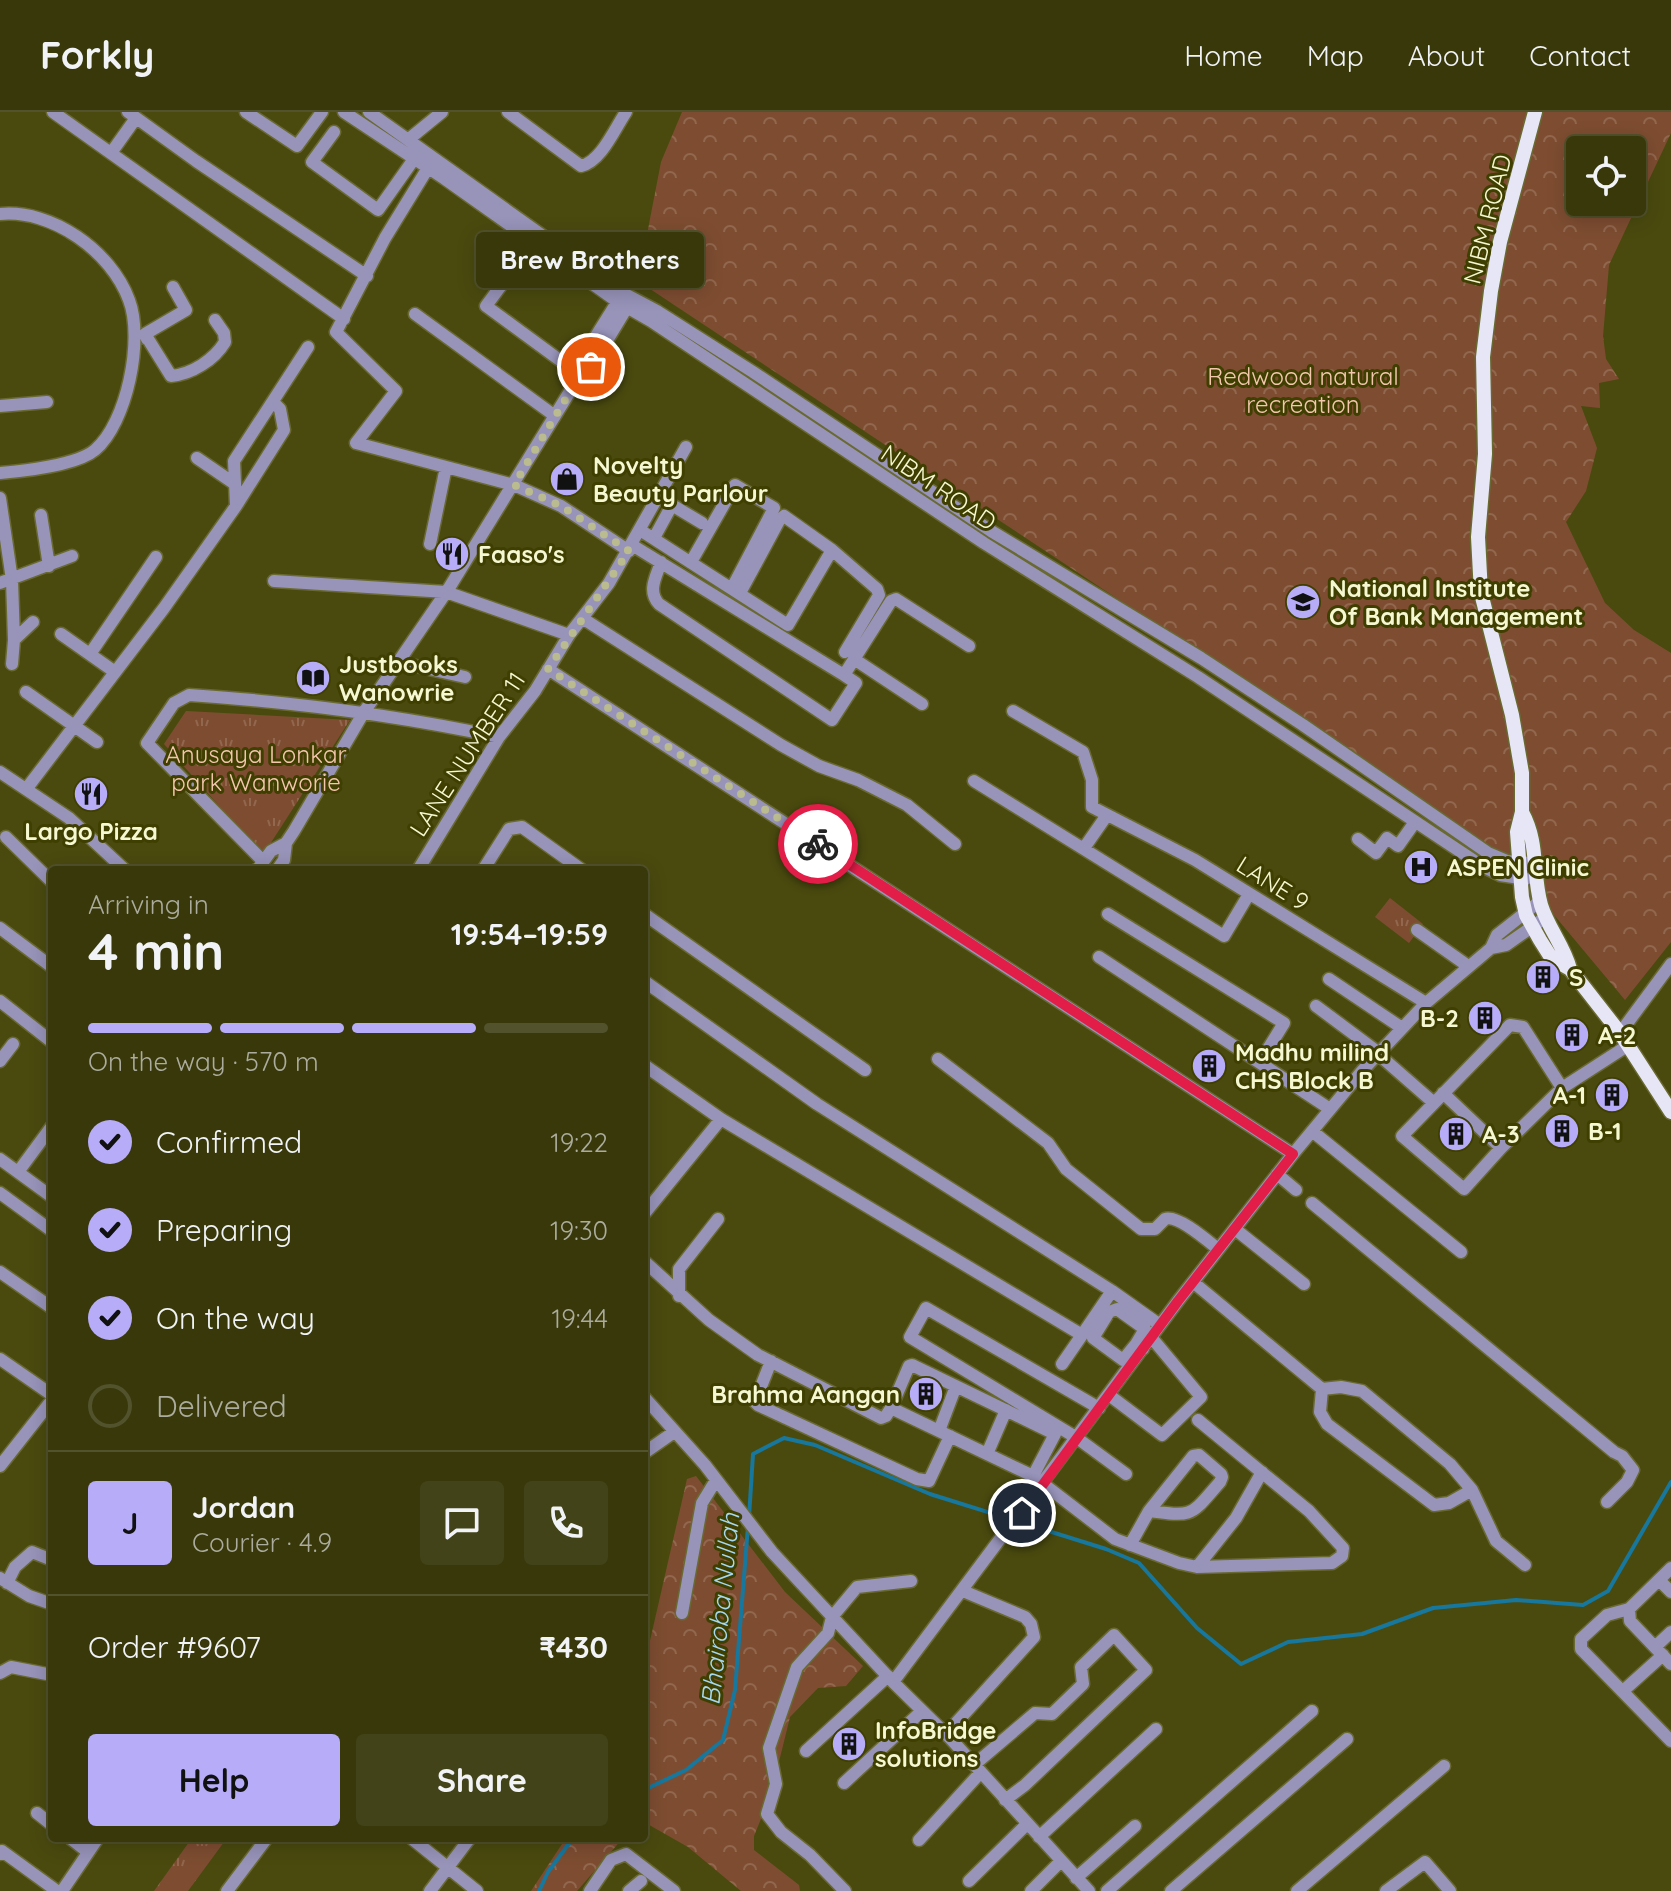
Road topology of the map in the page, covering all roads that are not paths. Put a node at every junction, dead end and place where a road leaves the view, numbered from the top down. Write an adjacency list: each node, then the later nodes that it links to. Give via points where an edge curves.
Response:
1 (53, 112): 13 (street)
2 (246, 112): 3 (street, via 297,146)
3 (322, 112)
4 (344, 112): 14 (street, NIBM ROAD)
5 (369, 112): 12 (street, NIBM ROAD)
6 (442, 112): 12 (street)
7 (508, 112): 8 (street, via 586,166)
8 (626, 112)
9 (1535, 112): 81 (main road, NIBM ROAD, via 1491,291 1483,357 1485,454 1478,537 1481,593 1522,773)
10 (132, 115): 13 (street); 18 (street)
11 (334, 132): 14 (street, via 312,162 378,210)
12 (409, 139): 15 (street, NIBM ROAD)
13 (111, 153): 22 (street)
14 (414, 159): 15 (street, NIBM ROAD)
15 (432, 163): 17 (street, NIBM ROAD); 18 (street); 20 (street, NIBM ROAD)
16 (0, 214): 25 (street, via 20,212 65,228 105,260 130,300)
17 (569, 268): 20 (street, NIBM ROAD); 27 (street, via 563,277 525,253 486,306)
18 (367, 276): 22 (street)
19 (173, 287): 24 (street, via 186,310 145,334)
20 (625, 300): 27 (street, via 591,367); 83 (street, NIBM ROAD, via 984,543); 89 (street, NIBM ROAD, via 741,365 991,531 1201,658)
21 (415, 314): 31 (street)
22 (344, 319): 34 (street, via 336,332 396,391 356,443)
23 (215, 320): 24 (street, via 225,342 218,355 183,374 171,376)
24 (148, 339): 25 (street)
25 (133, 345): 35 (street, via 132,375 117,423 94,452 49,468)
26 (308, 347): 29 (street)
27 (580, 375): 31 (street)
28 (47, 402): 30 (street)
29 (273, 402): 36 (street, via 234,461); 39 (street, via 284,430)
30 (0, 407)
31 (555, 416): 37 (street)
32 (686, 447): 42 (street, LANE NUMBER 11)
33 (197, 458): 36 (street)
34 (446, 467): 37 (street); 45 (street)
35 (0, 473)
36 (235, 484): 39 (street)
37 (514, 485): 46 (street); 56 (street)
38 (0, 498): 44 (street)
39 (236, 506): 68 (street)
40 (41, 515): 52 (street)
41 (702, 523): 43 (street, via 672,505)
42 (640, 530): 43 (street); 46 (street, LANE NUMBER 11)
43 (654, 538): 51 (street)
44 (3, 542): 53 (street)
45 (430, 544)
46 (630, 548): 50 (street); 57 (street, LANE NUMBER 11)
47 (832, 550): 55 (street, via 784,516); 55 (street, via 788,625); 64 (street, via 879,595)
48 (72, 556): 52 (street)
49 (156, 557): 63 (street)
50 (661, 562): 69 (street); 69 (street, via 652,588 659,604 832,720 856,683)
51 (691, 562): 55 (street); 55 (street, via 735,485 774,508)
52 (49, 566): 53 (street)
53 (6, 581): 61 (street)
54 (274, 581): 56 (street)
55 (736, 591)
56 (446, 592): 60 (street); 65 (street)
57 (582, 618): 60 (street, LANE NUMBER 11); 87 (street, via 781,745 907,805)
58 (33, 622): 61 (street)
59 (61, 634): 63 (street)
60 (569, 635): 67 (street, LANE NUMBER 11)
61 (14, 640): 66 (street)
62 (969, 646): 64 (street, via 896,599)
63 (90, 654): 68 (street)
64 (850, 656): 69 (street); 72 (street)
65 (398, 662): 70 (street); 74 (street)
66 (12, 664)
67 (548, 669): 76 (street, LANE NUMBER 11); 140 (street)
68 (115, 672): 75 (street)
69 (844, 675)
70 (465, 677)
71 (26, 692): 75 (street)
72 (922, 704)
73 (1013, 711): 82 (street, LANE 9, via 1083,752 1092,780 1092,807)
74 (364, 712): 76 (street); 86 (street); 92 (street, via 189,695 174,703 147,743)
75 (73, 725): 77 (street); 80 (street)
76 (499, 737): 94 (street, LANE NUMBER 11)
77 (97, 742)
78 (0, 772): 80 (street)
79 (974, 781): 88 (street)
80 (27, 788): 91 (street)
81 (1522, 812): 90 (main road, NIBM ROAD); 98 (main road, NIBM ROAD, via 1532,830)
82 (1107, 815): 88 (street); 101 (street, LANE 9)
83 (1415, 822): 85 (street, via 1398,846 1387,838 1376,853); 97 (street, NIBM ROAD)
84 (6, 837): 99 (street)
85 (1358, 839)
86 (286, 843): 92 (street); 93 (street)
87 (955, 844)
88 (1084, 848): 101 (street, via 1224,936)
89 (1488, 853): 90 (street, NIBM ROAD); 97 (street)
90 (1519, 863): 98 (street, NIBM ROAD); 100 (main road, NIBM ROAD)
91 (121, 866)
92 (260, 866)
93 (280, 866)
94 (420, 866)
95 (488, 866): 96 (street, via 509,829 522,827)
96 (576, 866)
97 (1482, 866): 100 (street, NIBM ROAD)
98 (1537, 871): 100 (street, NIBM ROAD); 102 (main road, NIBM ROAD)
99 (48, 878)
100 (1520, 880): 103 (main road, NIBM ROAD)
101 (1249, 894): 119 (street, LANE 9)
102 (1540, 901): 103 (street); 106 (main road, NIBM ROAD)
103 (1525, 912): 107 (main road, NIBM ROAD); 110 (street, via 1497,935)
104 (1108, 914): 128 (street, via 1284,1023)
105 (648, 917): 130 (street)
106 (1546, 917): 107 (street); 115 (main road, NIBM ROAD)
107 (1531, 927): 110 (street, via 1506,945); 115 (main road, NIBM ROAD, via 1552,959)
108 (0, 928): 112 (street)
109 (1417, 930): 114 (street)
110 (1491, 948): 114 (street)
111 (1099, 957): 128 (street)
112 (48, 964)
113 (1671, 964): 123 (street)
114 (1468, 966): 119 (street)
115 (1570, 969): 123 (main road, NIBM ROAD)
116 (1329, 979): 121 (street)
117 (648, 984): 158 (street, via 817,1104)
118 (0, 1001): 122 (street)
119 (1426, 1003): 121 (street)
120 (1316, 1006): 125 (street)
121 (1402, 1028): 125 (street)
122 (48, 1039)
123 (1624, 1040): 131 (street); 135 (main road, NIBM ROAD)
124 (13, 1044): 127 (street)
125 (1378, 1053): 133 (street); 134 (street)
126 (938, 1059): 152 (street, via 1048,1143 1066,1169 1141,1229 1155,1229 1172,1218)
127 (0, 1061)
128 (1260, 1062): 134 (street)
129 (648, 1068): 136 (street)
130 (865, 1070)
131 (1562, 1088): 132 (street, via 1523,1027 1510,1025); 139 (street)
132 (1443, 1093): 133 (street); 139 (street)
133 (1434, 1103): 139 (street, via 1402,1136 1464,1189)
134 (1330, 1109): 138 (street)
135 (1671, 1112)
136 (721, 1119): 148 (street); 163 (street)
137 (48, 1131): 142 (street)
138 (1312, 1131): 140 (street); 153 (street)
139 (1501, 1148)
140 (1293, 1154): 143 (street)
141 (0, 1159): 142 (street)
142 (18, 1172): 146 (street)
143 (1277, 1174): 144 (street); 151 (street)
144 (1296, 1190)
145 (0, 1193): 150 (street)
146 (48, 1194)
147 (1312, 1203): 190 (street, via 1622,1456 1633,1470)
148 (648, 1209)
149 (718, 1219): 159 (street, via 679,1269)
150 (48, 1228)
151 (1235, 1229): 152 (street); 157 (street)
152 (1218, 1249): 156 (street)
153 (1461, 1252)
154 (648, 1265): 159 (street)
155 (0, 1272): 160 (street)
156 (1193, 1282): 162 (street); 170 (street)
157 (1304, 1284)
158 (1112, 1291): 161 (street); 162 (street)
159 (679, 1296): 167 (street)
160 (48, 1305)
161 (1100, 1316): 163 (street); 165 (street, via 1117,1309 1144,1328); 165 (street, via 1094,1341 1123,1360)
162 (1160, 1325): 164 (street)
163 (1082, 1335): 168 (street)
164 (1151, 1337): 165 (street); 172 (street, via 1201,1397 1162,1435)
165 (1139, 1346): 172 (street)
166 (0, 1359): 171 (street)
167 (771, 1361): 175 (street, via 881,1418); 180 (street, via 758,1405 917,1479 929,1481)
168 (1062, 1364)
169 (956, 1386): 175 (street, via 910,1365); 177 (street); 180 (street)
170 (1322, 1389): 189 (street, via 1362,1391 1450,1464); 189 (street, via 1320,1412 1327,1424 1434,1505)
171 (48, 1394)
172 (1109, 1395): 176 (street)
173 (48, 1402): 184 (street)
174 (648, 1402): 179 (street)
175 (891, 1408): 180 (street)
176 (1099, 1408): 181 (street); 181 (street, via 926,1308 910,1337)
177 (1006, 1410): 183 (street); 188 (street, via 1056,1435)
178 (1198, 1420): 185 (street)
179 (674, 1432): 182 (street); 187 (street)
180 (945, 1433): 183 (street)
181 (1077, 1438): 186 (street); 188 (street)
182 (648, 1450)
183 (987, 1454): 188 (street)
184 (0, 1466)
185 (1262, 1472): 195 (street, via 1236,1518); 195 (street, via 1309,1511 1343,1548 1342,1556 1315,1565)
186 (1126, 1474)
187 (716, 1480): 204 (street, via 702,1503); 205 (street)
188 (1038, 1480): 192 (street); 200 (street, via 1022,1513)
189 (1472, 1490): 194 (street, via 1496,1541)
190 (1607, 1502)
191 (1149, 1511): 191 (street, via 1193,1456 1199,1455 1221,1474 1192,1513); 192 (street)
192 (1130, 1545): 195 (street)
193 (48, 1558): 197 (street, via 32,1552)
194 (1525, 1565)
195 (1197, 1567)
196 (1671, 1568): 198 (street)
197 (4, 1580): 202 (street)
198 (1659, 1580): 201 (street); 203 (street)
199 (911, 1581): 205 (street, via 857,1587)
200 (963, 1591): 210 (street); 215 (street, via 1025,1617 1034,1637)
201 (1671, 1592)
202 (48, 1603)
203 (1629, 1609): 207 (street, via 1630,1621); 211 (street, via 1607,1615 1579,1643)
204 (682, 1613)
205 (832, 1617): 210 (street); 248 (street, via 828,1633 797,1667 769,1748 776,1784 767,1814)
206 (1671, 1632): 207 (street)
207 (1663, 1655): 211 (street)
208 (0, 1673): 209 (street, via 11,1667)
209 (48, 1674)
210 (891, 1679): 212 (street); 218 (street)
211 (1623, 1691): 217 (street)
212 (922, 1711): 215 (street); 221 (street)
213 (1312, 1711): 251 (street)
214 (1156, 1729): 227 (street)
215 (946, 1734): 220 (street)
216 (1347, 1739): 252 (street)
217 (1671, 1741)
218 (806, 1751)
219 (1444, 1766): 253 (street)
220 (978, 1769): 222 (street); 222 (street, via 1035,1713 1052,1714 1083,1684 1081,1667 1114,1635 1146,1670); 228 (street)
221 (844, 1783)
222 (1005, 1800): 225 (street)
223 (37, 1813): 224 (street)
224 (48, 1822)
225 (1027, 1824): 227 (street); 240 (street)
226 (1135, 1826): 238 (street)
227 (1039, 1837): 236 (street)
228 (919, 1840)
229 (75, 1842): 234 (street)
230 (95, 1842): 234 (street)
231 (264, 1842): 242 (street)
232 (416, 1842): 237 (street)
233 (467, 1842): 237 (street)
234 (88, 1852): 241 (street)
235 (0, 1854): 241 (street)
236 (1061, 1861): 238 (street); 249 (street)
237 (448, 1867): 243 (street); 244 (street)
238 (1076, 1878): 250 (street)
239 (641, 1881): 246 (street)
240 (969, 1881)
241 (60, 1891)
242 (227, 1891)
243 (430, 1891)
244 (477, 1891)
245 (590, 1891): 247 (street, via 611,1860 626,1854)
246 (629, 1891)
247 (674, 1891)
248 (845, 1891)
249 (1031, 1891)
250 (1089, 1891)
251 (1107, 1891)
252 (1171, 1891)
253 (1297, 1891)
254 (1386, 1891): 255 (street, via 1425,1862)
255 (1450, 1891)

